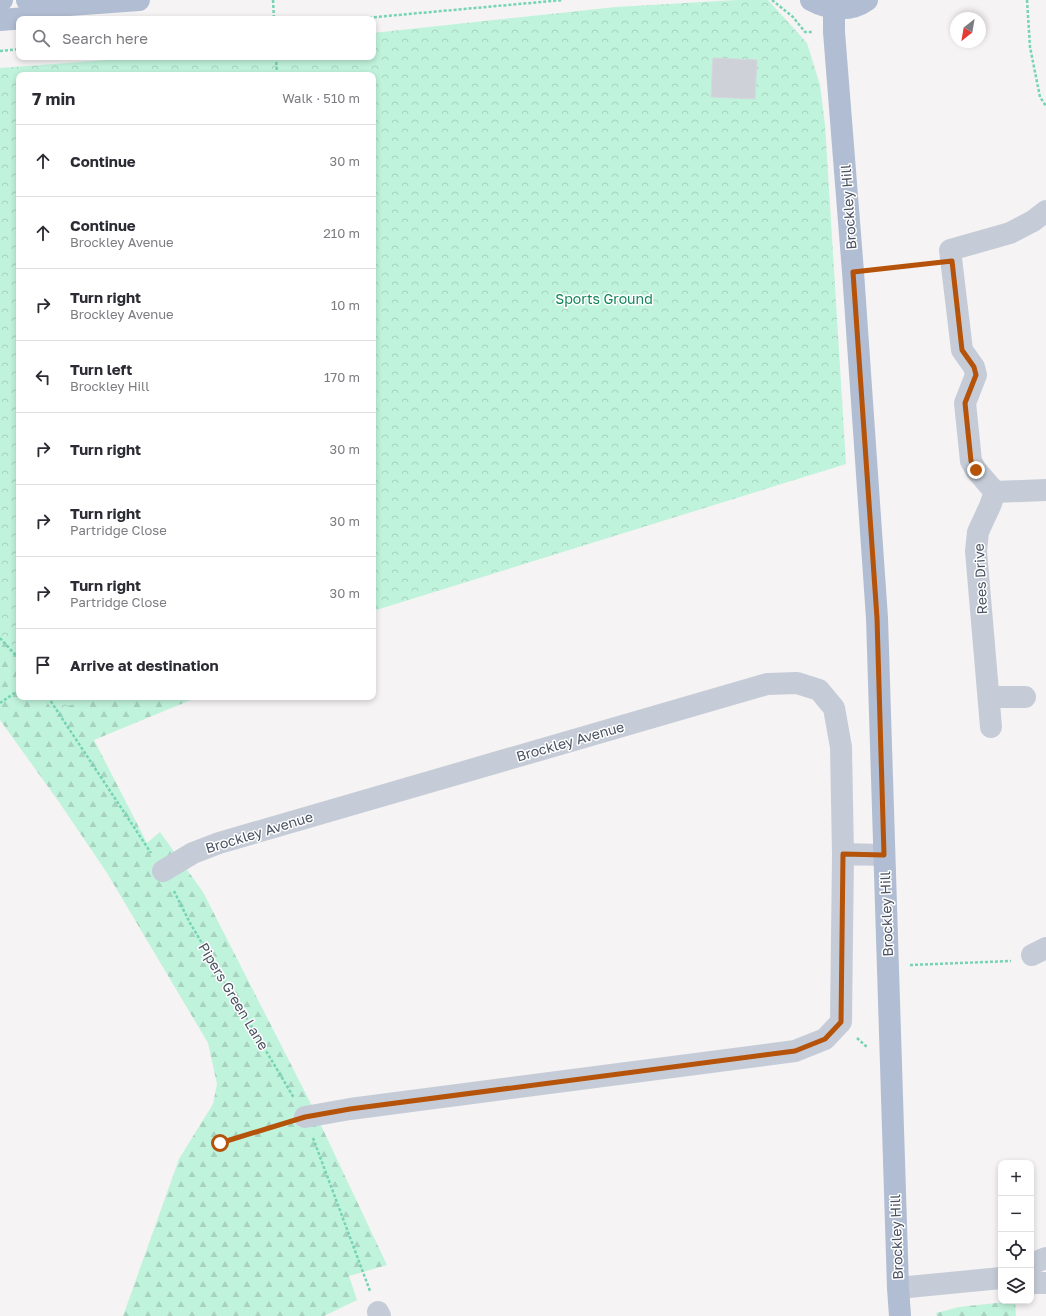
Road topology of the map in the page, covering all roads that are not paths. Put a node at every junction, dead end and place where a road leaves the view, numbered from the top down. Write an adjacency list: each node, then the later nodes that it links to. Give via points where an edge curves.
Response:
1 (139, 0): 4 (main road)
2 (811, 0): 5 (main road)
3 (867, 0): 5 (main road, via 852,7)
4 (34, 3): 6 (main road)
5 (834, 9): 16 (main road, Brockley Hill, via 877,618)
6 (27, 16)
7 (16, 19): 8 (main road)
8 (0, 20)
9 (1046, 211): 11 (street, via 1010,233 950,250 962,350 974,367 976,375 965,403 971,461)
10 (1046, 490): 11 (street)
11 (995, 492): 12 (street, Rees Drive, via 978,532 976,551)
12 (989, 697): 13 (street); 14 (street, Rees Drive)
13 (1025, 697)
14 (991, 727)
15 (843, 854): 16 (street); 17 (street, Brockley Avenue, via 841,747 834,708 820,690 797,683 767,684 218,843 193,853); 18 (street, Brockley Avenue, via 841,1022 825,1039 795,1051)
16 (884, 855): 24 (main road, Brockley Hill)
17 (163, 871)
18 (305, 1117)
19 (1046, 1258): 20 (street)
20 (1034, 1263)
21 (998, 1278): 24 (street)
22 (1046, 1283): 23 (street)
23 (1034, 1284)
24 (898, 1288): 25 (main road, Brockley Hill)
25 (900, 1316)

